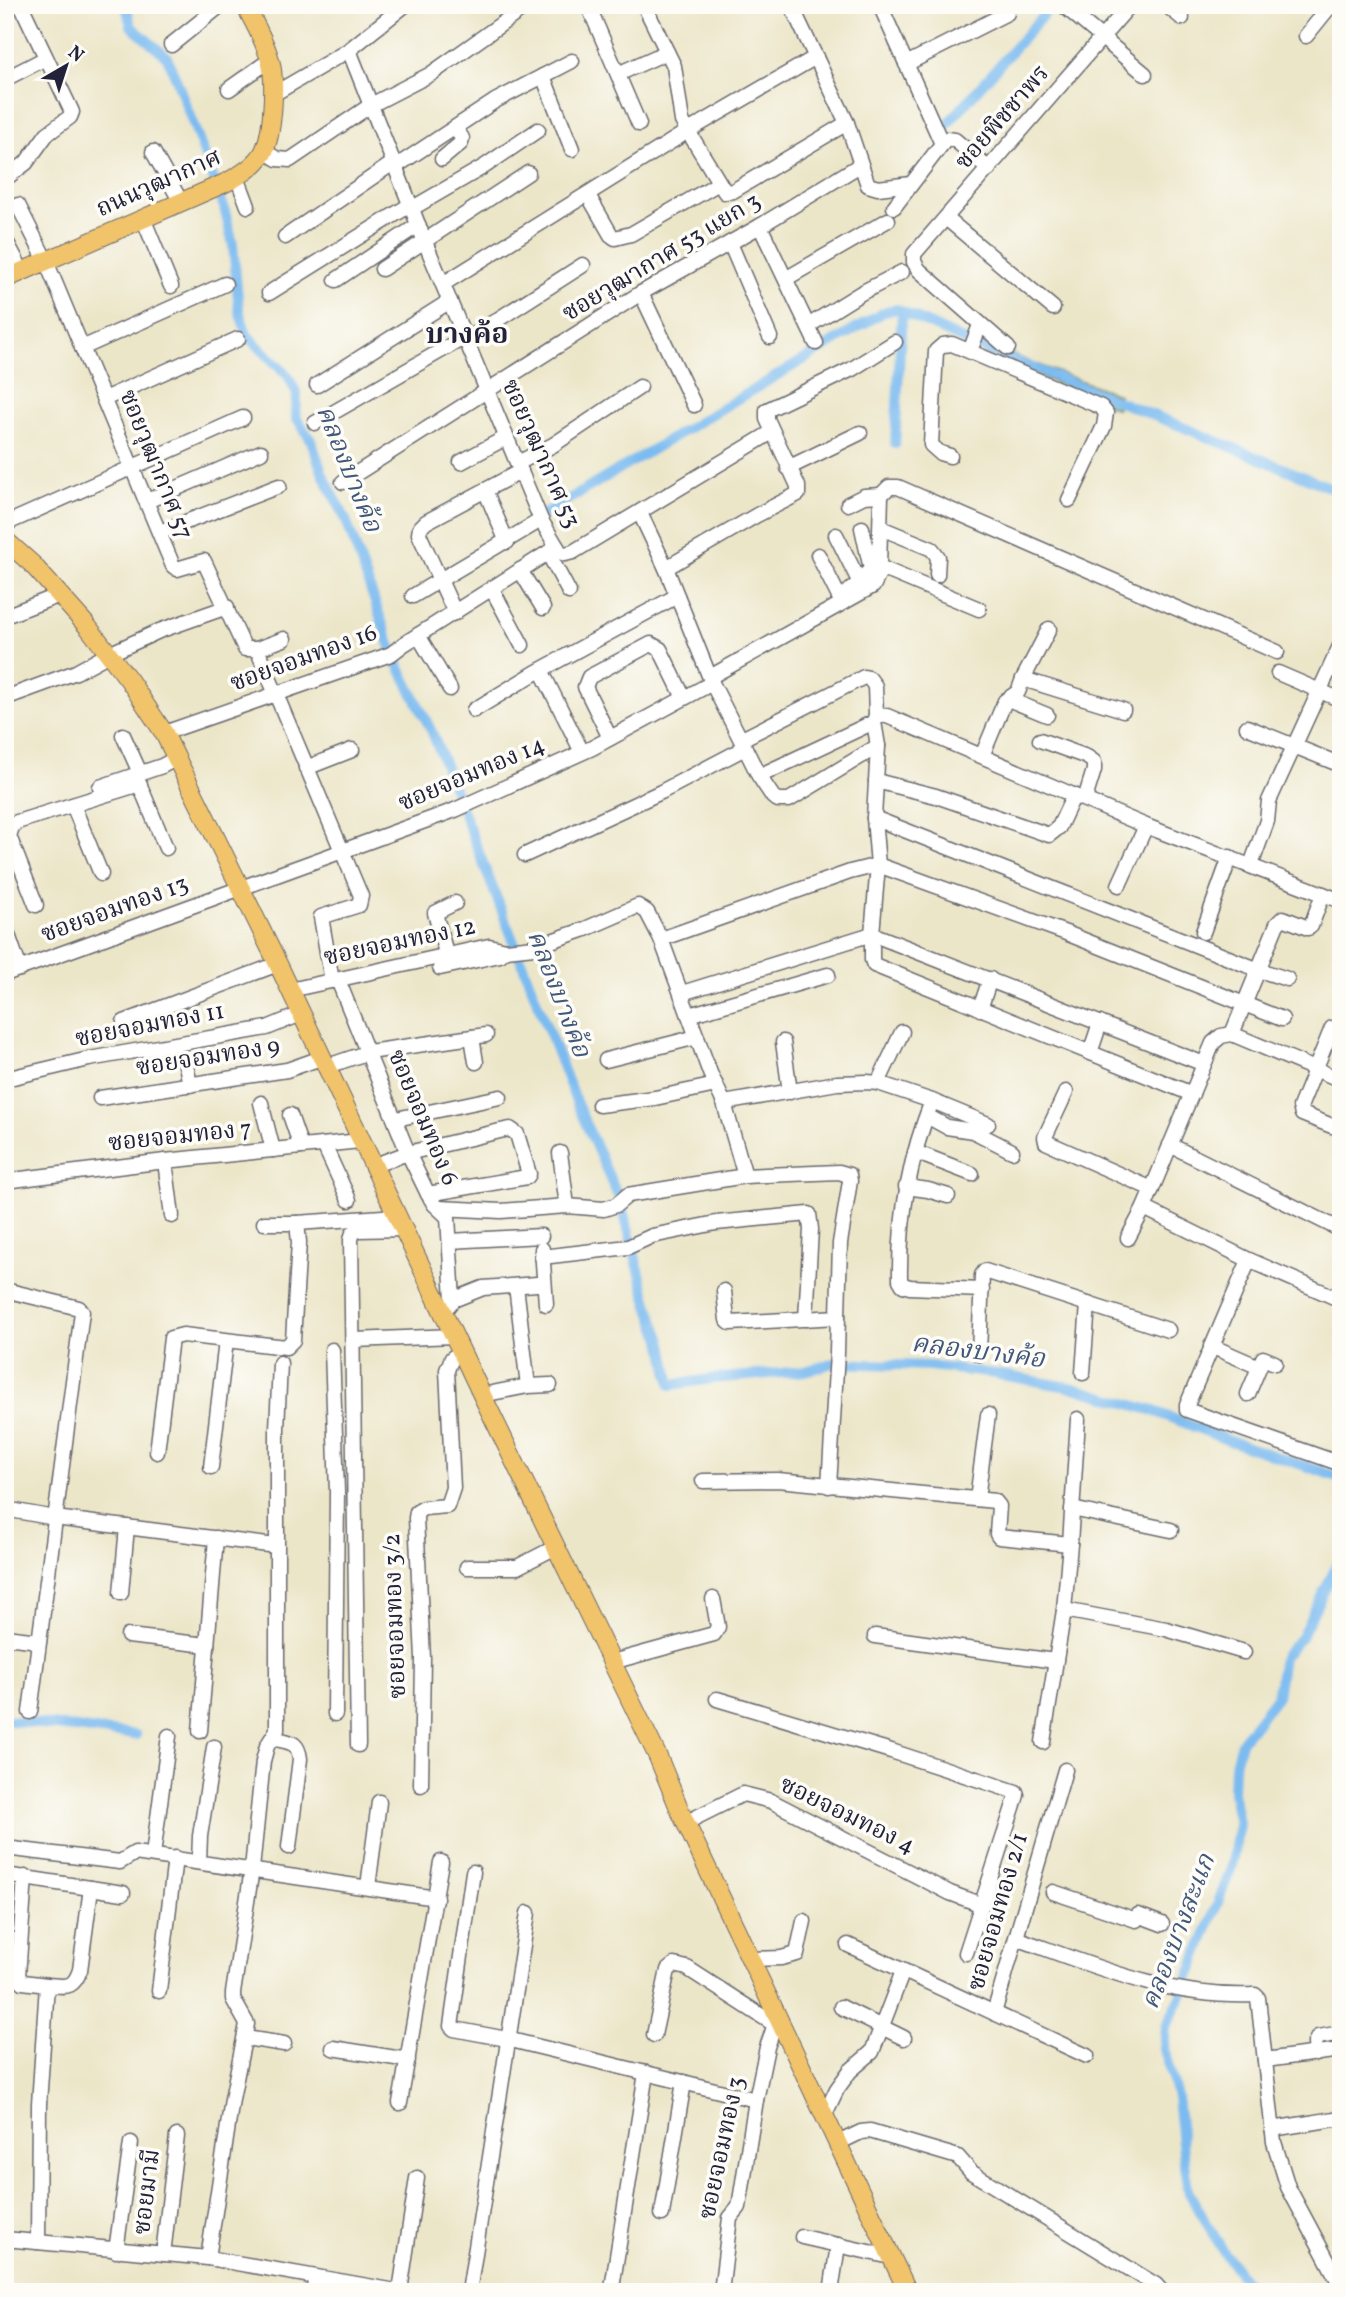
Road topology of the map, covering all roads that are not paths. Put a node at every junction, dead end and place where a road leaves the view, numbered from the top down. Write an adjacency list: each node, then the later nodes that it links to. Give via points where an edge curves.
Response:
1 (21, 5): 22 (street)
2 (221, 5): 18 (street)
3 (245, 5): 23 (main road)
4 (405, 5): 19 (street)
5 (528, 5): 32 (street, via 431,74)
6 (588, 5): 26 (street)
7 (644, 5): 20 (street)
8 (791, 5): 21 (street)
9 (1063, 5): 17 (street)
10 (1130, 5): 17 (street, ซอยพิชชาพร)
11 (1166, 5): 15 (street)
12 (1331, 5): 16 (street)
13 (880, 6): 25 (street)
14 (1007, 13): 25 (street)
15 (1182, 18)
16 (1306, 37)
17 (1102, 40): 27 (street); 45 (street, ซอยพิชชาพร)
18 (171, 45)
19 (349, 50): 31 (street); 32 (street, ซอยวุฒากาศ 53)
20 (667, 52): 26 (street); 37 (street, via 674,66 680,116)
21 (816, 57): 33 (street); 37 (street)
22 (46, 58): 29 (street); 47 (street, via 72,112 26,163)
23 (270, 60): 30 (street); 31 (main road)
24 (572, 61): 28 (street)
25 (906, 64): 38 (street)
26 (618, 74): 34 (street)
27 (1145, 74)
28 (542, 76): 35 (street); 39 (street)
29 (5, 79)
30 (229, 89)
31 (272, 95): 40 (main road)
32 (371, 105): 40 (street, via 290,160 277,159); 43 (street, ซอยวุฒากาศ 53)
33 (847, 123): 44 (street); 49 (street, via 733,191 725,192)
34 (639, 124)
35 (455, 128): 42 (street, via 461,143); 43 (street)
36 (538, 130): 55 (street, via 485,166)
37 (688, 131): 49 (street); 51 (street)
38 (942, 144): 45 (street, via 946,139 955,140); 50 (street)
39 (572, 149)
40 (264, 150): 48 (main road, ถนนวุฒากาศ, via 259,159)
41 (153, 152): 52 (street)
42 (442, 159)
43 (394, 165): 55 (street, ซอยวุฒากาศ 53); 60 (street)
44 (860, 165): 50 (street, via 873,188); 59 (street, ซอยวุฒากาศ 53 แยก 3)
45 (989, 169): 57 (street, ซอยพิชชาพร)
46 (528, 173): 62 (street)
47 (5, 179)
48 (225, 183): 52 (main road, ถนนวุฒากาศ); 54 (street)
49 (719, 183): 51 (street, via 631,234 615,238)
50 (911, 184): 69 (street, via 891,214)
51 (588, 195): 72 (street)
52 (181, 202): 56 (main road, ถนนวุฒากาศ)
53 (18, 205): 64 (street, ซอยวุฒากาศ 57)
54 (248, 206)
55 (410, 207): 58 (street, ซอยวุฒากาศ 53); 74 (street)
56 (143, 218): 64 (main road, ถนนวุฒากาศ); 73 (street)
57 (947, 219): 77 (street); 78 (street, ซอยพิชชาพร, via 919,247 914,262)
58 (418, 225): 62 (street, ซอยวุฒากาศ 53); 70 (street)
59 (760, 226): 63 (street, ซอยวุฒากาศ 53 แยก 3); 69 (street)
60 (285, 237)
61 (5, 239): 68 (street)
62 (425, 242): 66 (street); 72 (street, ซอยวุฒากาศ 53)
63 (730, 243): 75 (street, ซอยวุฒากาศ 53 แยก 3); 80 (street)
64 (46, 261): 68 (main road, ถนนวุฒากาศ); 85 (street, ซอยวุฒากาศ 57, via 61,286)
65 (583, 265): 82 (street)
66 (382, 269)
67 (902, 272): 79 (street)
68 (13, 275)
69 (787, 278): 79 (street)
70 (335, 280)
71 (225, 284): 85 (street)
72 (443, 284): 76 (street, ซอยวุฒากาศ 53)
73 (171, 286)
74 (269, 293)
75 (641, 293): 90 (street, ซอยวุฒากาศ 53 แยก 3); 92 (street)
76 (450, 301): 82 (street, ซอยวุฒากาศ 53); 88 (street)
77 (1053, 308)
78 (980, 325): 86 (street); 87 (street)
79 (808, 326): 84 (street)
80 (770, 337)
81 (238, 339): 91 (street)
82 (465, 339): 90 (street, ซอยวุฒากาศ 53); 94 (street)
83 (895, 342): 95 (street, via 852,369 767,410)
84 (816, 343)
85 (82, 348): 91 (street, ซอยวุฒากาศ 57)
86 (1008, 348)
87 (970, 351): 99 (street, via 952,344 936,351 931,445); 108 (street, via 1106,413)
88 (317, 385)
89 (640, 387): 102 (street)
90 (488, 391): 97 (street, ซอยวุฒากาศ 53); 104 (street, ซอยวุฒากาศ 53 แยก 3)
91 (104, 399): 101 (street, ซอยวุฒากาศ 57)
92 (694, 405)
93 (243, 418): 101 (street)
94 (315, 423)
95 (772, 432): 103 (street); 111 (street, ซอยวุฒากาศ 53)
96 (859, 433): 103 (street)
97 (507, 437): 100 (street); 102 (street, ซอยวุฒากาศ 53)
98 (261, 452): 109 (street)
99 (950, 456)
100 (461, 462)
101 (133, 467): 109 (street, ซอยวุฒากาศ 57); 113 (street)
102 (519, 467): 106 (street); 112 (street, ซอยวุฒากาศ 53)
103 (788, 468): 123 (street, via 798,486 797,494)
104 (344, 482)
105 (279, 486): 116 (street)
106 (485, 490): 119 (street); 126 (street, via 420,528)
107 (881, 495): 110 (street); 115 (street); 145 (street, via 889,487 898,487)
108 (1069, 500)
109 (147, 501): 116 (street, ซอยวุฒากาศ 57)
110 (848, 504)
111 (640, 513): 120 (street, ซอยวุฒากาศ 53, via 573,552); 123 (street)
112 (541, 520): 119 (street); 120 (street, ซอยวุฒากาศ 53)
113 (5, 524)
114 (862, 528): 127 (street, via 871,569)
115 (881, 528): 122 (street); 125 (street, via 932,549 939,556)
116 (160, 532): 134 (street, ซอยวุฒากาศ 57, via 177,569 204,561)
117 (836, 535): 127 (street)
118 (5, 540): 130 (main road)
119 (507, 542): 126 (street)
120 (552, 550): 124 (street, ซอยจอมทอง 16); 129 (street)
121 (818, 555): 133 (street)
122 (879, 567): 133 (street, via 873,586); 136 (street)
123 (666, 568): 132 (street)
124 (520, 570): 128 (street, ซอยจอมทอง 16); 135 (street)
125 (937, 575)
126 (440, 580): 131 (street); 137 (street)
127 (859, 580): 133 (street)
128 (492, 589): 137 (street, ซอยจอมทอง 16); 143 (street)
129 (569, 592)
130 (60, 595): 138 (street); 146 (main road)
131 (413, 596)
132 (677, 596): 147 (street); 150 (street)
133 (835, 604): 150 (street, ซอยจอมทอง 14)
134 (227, 607): 144 (street, ซอยวุฒากาศ 57, via 245,649); 146 (street)
135 (543, 608)
136 (979, 610)
137 (455, 613): 140 (street, ซอยจอมทอง 16)
138 (5, 616)
139 (1049, 629): 149 (street)
140 (418, 635): 151 (street); 153 (street, ซอยจอมทอง 16, via 391,654)
141 (284, 639): 144 (street)
142 (1341, 644): 152 (street)
143 (522, 645)
144 (257, 649): 153 (street)
145 (1278, 652)
146 (109, 654): 155 (street, via 76,672); 163 (main road)
147 (541, 670): 158 (street); 171 (street)
148 (1278, 673): 152 (street)
149 (1023, 679): 156 (street, via 1018,692); 159 (street)
150 (711, 680): 154 (street, ซอยจอมทอง 14); 167 (street)
151 (450, 689)
152 (1319, 691): 157 (street); 168 (street)
153 (275, 694): 163 (street, ซอยจอมทอง 16); 175 (street)
154 (684, 696): 165 (street, ซอยจอมทอง 14); 165 (street, via 660,649 651,644 589,677 585,687)
155 (5, 698)
156 (1008, 699): 160 (street); 172 (street)
157 (1341, 700)
158 (474, 710)
159 (1123, 710)
160 (1047, 715)
161 (875, 718): 167 (street, via 875,686 864,677); 169 (street); 172 (street, via 887,716); 176 (street)
162 (1247, 727): 168 (street)
163 (164, 733): 173 (main road)
164 (123, 735): 177 (street)
165 (610, 738): 171 (street, ซอยจอมทอง 14)
166 (1040, 740): 179 (street, via 1094,762)
167 (743, 744): 176 (street); 186 (street, via 662,792)
168 (1293, 744): 174 (street); 189 (street, via 1269,801)
169 (878, 746): 176 (street, via 789,800 773,797); 178 (street)
170 (352, 750): 175 (street)
171 (582, 752): 185 (street, ซอยจอมทอง 14, via 471,804)
172 (982, 756): 179 (street)
173 (177, 758): 177 (street); 192 (main road)
174 (1341, 765)
175 (306, 768): 185 (street)
176 (759, 776)
177 (139, 777): 180 (street); 181 (street); 184 (street)
178 (876, 781): 179 (street, via 947,800 1044,835 1054,833); 182 (street)
179 (1079, 797): 183 (street)
180 (73, 805): 190 (street); 196 (street, via 17,822 10,831)
181 (5, 818)
182 (874, 818): 188 (street); 205 (street)
183 (1146, 826): 187 (street); 191 (street)
184 (166, 848)
185 (341, 852): 192 (street, ซอยจอมทอง 14); 210 (street, ซอยจอมทอง 6, via 362,901 321,918)
186 (525, 855)
187 (1230, 857): 189 (street); 198 (street)
188 (878, 865): 199 (street); 200 (street); 213 (street)
189 (1251, 865): 193 (street)
190 (101, 874)
191 (1119, 885)
192 (241, 889): 203 (main road); 204 (street, ซอยจอมทอง 13)
193 (1323, 894): 194 (street); 205 (street, via 1308,928 1283,918 1280,921)
194 (1341, 901)
195 (455, 903): 202 (street, via 435,913)
196 (36, 905)
197 (6, 929): 204 (street)
198 (1203, 932)
199 (872, 934): 208 (street); 211 (street); 214 (street, via 872,960 880,969)
200 (661, 939): 201 (street, ซอยจอมทอง 12, via 647,912 638,906 534,947); 211 (street)
201 (510, 949): 202 (street, ซอยจอมทอง 12, via 489,946); 210 (street, via 469,962)
202 (447, 957): 210 (street, ซอยจอมทอง 12)
203 (278, 964): 212 (main road); 217 (street)
204 (20, 969): 206 (street, ซอยจอมทอง 13)
205 (1259, 970): 209 (street); 213 (street)
206 (5, 974)
207 (828, 975): 215 (street)
208 (990, 979): 214 (street); 218 (street)
209 (1287, 979)
210 (337, 983): 212 (street, ซอยจอมทอง 12); 224 (street, ซอยจอมทอง 6)
211 (682, 993): 215 (street)
212 (295, 1001): 228 (main road); 232 (street, ซอยจอมทอง 11, via 267,1027)
213 (1246, 1004): 216 (street); 221 (street)
214 (980, 1009): 225 (street)
215 (689, 1015): 222 (street)
216 (1282, 1018)
217 (124, 1022)
218 (1100, 1023): 225 (street); 230 (street)
219 (1332, 1028): 231 (street)
220 (902, 1032): 234 (street)
221 (1232, 1034): 230 (street, via 1213,1043); 231 (street)
222 (696, 1037): 227 (street); 236 (street)
223 (783, 1042): 237 (street)
224 (369, 1052): 228 (street, ซอยจอมทอง 9); 229 (street, ซอยจอมทอง 9, via 479,1036); 247 (street, ซอยจอมทอง 6)
225 (1090, 1053): 239 (street)
226 (185, 1060): 235 (street)
227 (606, 1060)
228 (323, 1062): 235 (street, ซอยจอมทอง 9); 250 (main road)
229 (476, 1062)
230 (1204, 1064): 239 (street)
231 (1314, 1069): 233 (street); 249 (street, via 1300,1111)
232 (5, 1079)
233 (1341, 1080)
234 (878, 1083): 237 (street, via 837,1083); 245 (street)
235 (190, 1084): 241 (street, ซอยจอมทอง 9)
236 (716, 1085): 242 (street); 244 (street)
237 (790, 1092): 242 (street)
238 (1066, 1092): 265 (street, via 1046,1142)
239 (1192, 1094): 252 (street)
240 (500, 1097): 247 (street)
241 (100, 1098)
242 (724, 1102): 262 (street)
243 (261, 1103): 254 (street)
244 (599, 1105)
245 (930, 1108): 248 (street); 255 (street, via 947,1127 973,1131); 256 (street)
246 (290, 1115): 253 (street)
247 (396, 1119): 257 (street, ซอยจอมทอง 6)
248 (988, 1124)
249 (1332, 1126)
250 (360, 1141): 251 (street, ซอยจอมทอง 7); 260 (main road)
251 (324, 1145): 253 (street, ซอยจอมทอง 7); 268 (street)
252 (1170, 1145): 265 (street); 276 (street)
253 (301, 1147): 254 (street, ซอยจอมทอง 7)
254 (273, 1150): 259 (street, ซอยจอมทอง 7)
255 (1012, 1151)
256 (915, 1152): 261 (street); 264 (street)
257 (408, 1153): 260 (street); 266 (street, ซอยจอมทอง 6); 266 (street, via 510,1129 516,1134 529,1174 522,1179)
258 (559, 1153): 269 (street)
259 (165, 1161): 263 (street, ซอยจอมทอง 7); 272 (street)
260 (372, 1166): 273 (main road)
261 (972, 1174)
262 (745, 1176): 269 (street, via 628,1195 604,1209); 290 (street, via 849,1175 840,1244)
263 (5, 1181)
264 (906, 1187): 267 (street); 284 (street, via 900,1251 903,1285)
265 (1152, 1189): 271 (street)
266 (428, 1194): 270 (street, ซอยจอมทอง 6)
267 (948, 1196)
268 (349, 1200)
269 (567, 1206): 270 (street, via 501,1211)
270 (439, 1208): 278 (street, ซอยจอมทอง 6, via 448,1217)
271 (1144, 1208): 277 (street); 280 (street)
272 (172, 1216)
273 (400, 1222): 275 (street); 289 (main road); 293 (street, via 358,1230 351,1238)
274 (264, 1223): 275 (street)
275 (297, 1223): 294 (street, via 292,1343 270,1347)
276 (1341, 1230)
277 (1128, 1238)
278 (450, 1241): 279 (street, via 540,1231); 289 (street, ซอยจอมทอง 6)
279 (542, 1257): 287 (street); 291 (street, via 632,1245 652,1236 716,1223 809,1214)
280 (1249, 1260): 286 (street); 296 (street)
281 (537, 1284): 282 (street)
282 (516, 1286): 289 (street, via 482,1288); 304 (street)
283 (5, 1290): 319 (street, via 82,1312)
284 (982, 1290): 288 (street, via 985,1271); 298 (street)
285 (724, 1291): 291 (street, via 730,1323)
286 (1341, 1300)
287 (546, 1304)
288 (1088, 1304): 292 (street); 302 (street)
289 (448, 1306): 295 (main road)
290 (838, 1317): 291 (street); 313 (street)
291 (806, 1319)
292 (1168, 1331)
293 (354, 1340): 295 (street); 314 (street)
294 (226, 1341): 309 (street, via 183,1335 171,1338); 311 (street)
295 (458, 1344): 306 (main road); 348 (street, ซอยจอมทอง 3/2, via 447,1370 451,1497 447,1506 424,1508 416,1518 423,1658)
296 (1210, 1346): 301 (street); 310 (street, via 1188,1410)
297 (332, 1350): 315 (street)
298 (979, 1354)
299 (280, 1363): 324 (street)
300 (1275, 1363): 301 (street, via 1265,1358)
301 (1259, 1367): 305 (street)
302 (1083, 1373)
303 (550, 1385): 304 (street)
304 (528, 1386): 306 (street)
305 (1248, 1394)
306 (482, 1395): 325 (main road)
307 (988, 1415): 316 (street)
308 (1078, 1419): 318 (street)
309 (157, 1452)
310 (1341, 1464)
311 (211, 1467)
312 (703, 1481): 313 (street, via 778,1480)
313 (829, 1486): 316 (street)
314 (355, 1491): 315 (street); 345 (street)
315 (337, 1492): 340 (street)
316 (977, 1499): 323 (street, via 998,1503 999,1537)
317 (5, 1509): 319 (street)
318 (1072, 1509): 321 (street); 323 (street)
319 (55, 1518): 320 (street); 333 (street)
320 (127, 1527): 322 (street); 327 (street)
321 (1171, 1530)
322 (216, 1538): 324 (street); 334 (street)
323 (1070, 1544): 329 (street)
324 (276, 1546): 343 (street)
325 (556, 1547): 326 (street, via 517,1567); 337 (main road)
326 (467, 1567)
327 (121, 1593)
328 (713, 1600): 337 (street, via 718,1627 714,1634)
329 (1064, 1610): 335 (street, via 1167,1629); 336 (street)
330 (128, 1636): 334 (street)
331 (875, 1636): 336 (street)
332 (5, 1637): 333 (street)
333 (39, 1641): 339 (street)
334 (207, 1645): 341 (street)
335 (1244, 1652)
336 (1055, 1661): 344 (street)
337 (612, 1662): 350 (main road)
338 (717, 1699): 366 (street, via 1013,1789 1017,1795)
339 (30, 1712)
340 (335, 1714)
341 (200, 1731)
342 (169, 1736): 353 (street)
343 (273, 1738): 351 (street, via 299,1750); 357 (street, via 263,1761)
344 (1042, 1742)
345 (358, 1745)
346 (214, 1747): 355 (street)
347 (1065, 1770): 370 (street, ซอยจอมทอง 2/1)
348 (421, 1784)
349 (379, 1802): 361 (street)
350 (685, 1823): 366 (street, ซอยจอมทอง 4, via 743,1794 771,1801); 373 (main road)
351 (289, 1847)
352 (5, 1848): 353 (street, via 120,1862 135,1853)
353 (153, 1856): 354 (street)
354 (175, 1858): 355 (street); 376 (street)
355 (199, 1862): 357 (street)
356 (441, 1862): 365 (street)
357 (252, 1869): 361 (street); 383 (street, via 233,1995 247,2024)
358 (473, 1872): 385 (street, via 452,2025)
359 (5, 1875): 360 (street)
360 (24, 1877): 362 (street); 375 (street, via 18,1976 23,1982)
361 (368, 1887): 365 (street)
362 (91, 1888): 364 (street); 375 (street, via 75,1982)
363 (1054, 1892): 369 (street)
364 (123, 1893)
365 (436, 1898): 391 (street)
366 (982, 1905): 372 (street)
367 (528, 1913): 385 (street)
368 (804, 1921): 373 (street, via 797,1954)
369 (1162, 1924)
370 (1016, 1938): 378 (street, ซอยจอมทอง 2/1); 392 (street, via 1118,1974 1187,1992 1255,1995)
371 (848, 1945): 374 (street, ซอยจอมทอง 2/1)
372 (966, 1953)
373 (751, 1959): 379 (main road)
374 (903, 1971): 378 (street, ซอยจอมทอง 2/1); 380 (street)
375 (47, 1985): 407 (street, via 39,2104)
376 (159, 1991)
377 (841, 2007): 380 (street)
378 (994, 2013): 390 (street)
379 (776, 2020): 382 (street, via 687,1968 674,1965 668,1970); 395 (street, ซอยจอมทอง 3); 397 (main road)
380 (880, 2028): 384 (street); 397 (street, via 872,2052 850,2071)
381 (1341, 2033): 389 (street, via 1318,2037)
382 (654, 2035)
383 (245, 2038): 386 (street); 412 (street)
384 (904, 2038)
385 (507, 2039): 393 (street); 418 (street)
386 (284, 2044)
387 (333, 2048): 391 (street)
388 (1341, 2050): 389 (street)
389 (1316, 2053): 392 (street)
390 (1087, 2056)
391 (408, 2060): 396 (street)
392 (1265, 2060): 399 (street)
393 (646, 2073): 394 (street); 415 (street)
394 (684, 2082): 395 (street); 404 (street)
395 (756, 2100): 419 (street, ซอยจอมทอง 3, via 739,2207 730,2218)
396 (400, 2103)
397 (824, 2116): 402 (main road)
398 (1341, 2118): 399 (street)
399 (1272, 2129): 414 (street, via 1288,2188)
400 (177, 2136): 410 (street, ซอยมามี)
401 (131, 2143): 409 (street)
402 (838, 2143): 411 (main road); 422 (street, via 870,2131 958,2157 971,2172)
403 (417, 2178): 416 (street)
404 (662, 2214)
405 (802, 2237): 408 (street)
406 (5, 2239): 407 (street)
407 (38, 2242): 409 (street)
408 (838, 2245): 411 (street); 420 (street)
409 (116, 2251): 410 (street)
410 (163, 2254): 412 (street)
411 (891, 2257): 421 (main road)
412 (208, 2258): 413 (street)
413 (325, 2282): 416 (street); 417 (street)
414 (1341, 2286)
415 (611, 2288)
416 (398, 2291)
417 (313, 2292)
418 (469, 2292)
419 (721, 2292)
420 (831, 2292)
421 (908, 2292)
422 (1162, 2292)

